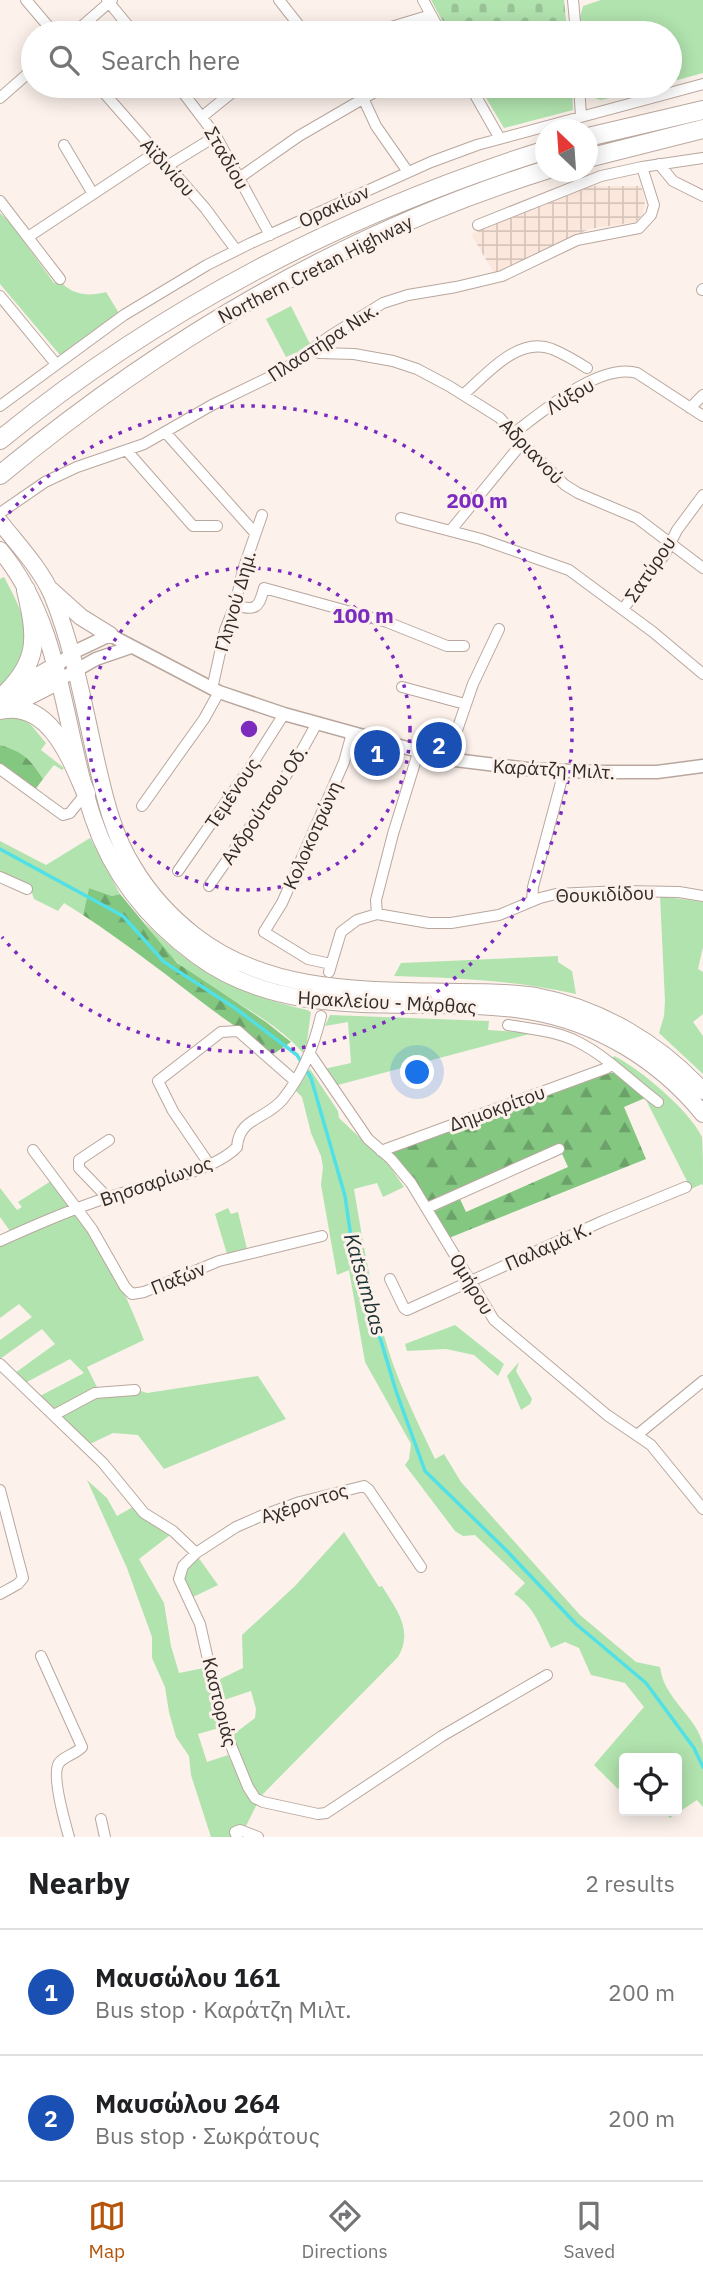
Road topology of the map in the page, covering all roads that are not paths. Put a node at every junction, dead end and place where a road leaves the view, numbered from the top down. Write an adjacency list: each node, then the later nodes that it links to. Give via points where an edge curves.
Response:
1 (26, 0): 7 (street)
2 (279, 0): 10 (street)
3 (423, 0): 6 (street)
4 (109, 1): 8 (street); 9 (street)
5 (575, 1): 13 (street)
6 (431, 15): 11 (street); 12 (street)
7 (44, 21)
8 (87, 21)
9 (125, 21)
10 (296, 21)
11 (411, 21)
12 (434, 21)
13 (576, 21)
14 (21, 78): 17 (street)
15 (703, 84): 16 (street, Ορακίων)
16 (682, 90)
17 (2, 92)
18 (108, 98): 33 (street, Αϊδινίου)
19 (188, 98): 26 (street, Σταδίου)
20 (225, 98): 26 (street)
21 (363, 98): 40 (street); 42 (street)
22 (477, 98): 31 (street)
23 (580, 98): 27 (street)
24 (650, 98): 27 (street, Ορακίων)
25 (703, 110): 29 (highway)
26 (202, 116): 30 (street, Σταδίου)
27 (581, 116): 31 (street, Ορακίων)
28 (703, 130): 35 (highway)
29 (598, 134)
30 (216, 136): 38 (street); 42 (street, Σταδίου)
31 (499, 138): 40 (street, Ορακίων)
32 (64, 145): 43 (street)
33 (155, 153): 38 (street, Αϊδινίου); 43 (street)
34 (535, 154): 62 (highway, Northern Cretan Highway, via 424,193 263,267 178,313 103,362)
35 (598, 155)
36 (703, 158): 37 (street)
37 (659, 164): 39 (street); 44 (street, via 673,181)
38 (167, 166): 49 (street, Αϊδινίου)
39 (642, 167): 46 (street, via 593,179); 52 (street, Πλαστήρα Νικ., via 654,205 641,226 577,240 502,276 393,299)
40 (408, 172): 47 (street, Ορακίων)
41 (535, 173): 65 (highway, Northern Cretan Highway, via 407,222 250,298 107,391)
42 (239, 178): 47 (street, Σταδίου)
43 (93, 194): 48 (street)
44 (703, 196)
45 (0, 201): 48 (street)
46 (478, 225)
47 (270, 235): 49 (street, Ορακίων)
48 (29, 237): 50 (street)
49 (236, 250): 53 (street, Ορακίων, via 124,315)
50 (60, 279)
51 (0, 296): 53 (street)
52 (312, 350): 55 (street, Αδριανού, via 402,363); 60 (street, Πλαστήρα Νικ.)
53 (56, 364): 57 (street, Ορακίων)
54 (587, 368): 55 (street, via 552,349 527,347 507,357)
55 (464, 394): 61 (street, Αδριανού, via 494,412)
56 (703, 395): 58 (street)
57 (0, 406)
58 (690, 408): 59 (street, Λύξου); 61 (street, Λύξου, via 637,373 626,371 579,387)
59 (703, 416)
60 (166, 433): 64 (street, Πλαστήρα Νικ.); 73 (street)
61 (514, 433): 63 (street, Αδριανού)
62 (0, 440)
63 (522, 443): 72 (street); 74 (street, Αδριανού, via 572,491 631,515)
64 (128, 452): 67 (street, Πλαστήρα Νικ., via 77,467 23,495); 71 (street, via 193,526)
65 (0, 475)
66 (703, 495): 74 (street, Σατύρου)
67 (0, 513)
68 (262, 514): 73 (street, Γληνού Δημ.)
69 (401, 517): 72 (street)
70 (0, 522): 77 (main road)
71 (217, 526)
72 (451, 530): 80 (street, via 565,567)
73 (255, 533): 79 (street, Γληνού Δημ.)
74 (670, 542): 76 (street, Αδριανού); 80 (street, Σατύρου)
75 (0, 551): 78 (main road, Ηρακλείου - Μάρθας)
76 (703, 568)
77 (48, 586): 82 (main road, via 81,617); 85 (main road, Ηρακλείου - Μάρθας)
78 (26, 590): 87 (main road, Ηρακλείου - Μάρθας); 91 (highway, via 35,631 33,652)
79 (236, 605): 83 (street, via 254,608 264,588 387,622 447,646); 90 (street, Γληνού Δημ., via 225,630)
80 (623, 609): 88 (street)
81 (499, 629): 92 (street)
82 (110, 635): 84 (street, Καράτζη Μιλτ.); 85 (street)
83 (464, 646)
84 (131, 647): 86 (street); 90 (street, Καράτζη Μιλτ.)
85 (71, 653): 86 (main road, Ηρακλείου - Μάρθας); 87 (street)
86 (76, 671): 87 (street); 115 (main road, Ηρακλείου - Μάρθας, via 110,811 128,858 168,911 213,949 262,972 310,985 519,994 569,1005 610,1021 653,1047)
87 (57, 673): 91 (highway); 101 (main road, Ηρακλείου - Μάρθας)
88 (703, 674)
89 (402, 687): 92 (street)
90 (215, 690): 93 (street, Καράτζη Μιλτ.); 102 (street, Γληνού Δημ., via 204,719)
91 (1, 702): 101 (highway, via 26,710 54,731)
92 (466, 704): 97 (street)
93 (284, 714): 94 (street, Καράτζη Μιλτ.); 103 (street, Τεμένους)
94 (317, 723): 95 (street, Καράτζη Μιλτ.); 105 (street, Ανδρούτσου Οδ.)
95 (352, 733): 96 (street, Καράτζη Μιλτ.); 109 (street, Κολοκοτρώνη, via 314,832 264,932 330,968 344,929)
96 (418, 753): 97 (street, Καράτζη Μιλτ.); 109 (street, via 379,887)
97 (447, 760): 100 (street, Καράτζη Μιλτ.)
98 (703, 766): 100 (street, Καράτζη Μιλτ., via 648,772)
99 (0, 769): 101 (street, via 63,815)
100 (564, 771): 108 (street)
101 (86, 793): 117 (main road, Ηρακλείου - Μάρθας, via 107,852 135,898 168,933 222,972 264,990 311,1001 500,1008 553,1016 626,1048 668,1078)
102 (142, 806)
103 (178, 871)
104 (0, 877): 106 (street)
105 (209, 886)
106 (27, 889)
107 (703, 896): 108 (street, Θουκιδίδου, via 621,891 556,894)
108 (532, 901): 109 (street, Θουκιδίδου, via 499,915 451,923)
109 (376, 914)
110 (321, 1016): 112 (street, Βησσαρίωνος)
111 (508, 1025): 113 (street, via 577,1041)
112 (308, 1057): 114 (street, Βησσαρίωνος); 121 (street, Ομήρου)
113 (611, 1064): 116 (street); 121 (street, Δημοκρίτου)
114 (297, 1079): 122 (street, Βησσαρίωνος, via 275,1109 242,1128 234,1150); 122 (street, via 237,1031 228,1030 158,1083)
115 (703, 1091)
116 (658, 1102)
117 (703, 1114)
118 (109, 1140): 124 (street, via 78,1164)
119 (559, 1149): 126 (street)
120 (33, 1150): 125 (street)
121 (381, 1151): 126 (street, Ομήρου)
122 (209, 1164): 124 (street, Βησσαρίωνος)
123 (686, 1187): 130 (street, Παλαμά Κ.)
124 (107, 1197): 125 (street, Βησσαρίωνος)
125 (77, 1208): 127 (street, Παξών, via 125,1287 134,1294 219,1261); 128 (street, Βησσαρίωνος)
126 (427, 1208): 130 (street, Ομήρου)
127 (323, 1236)
128 (0, 1241)
129 (390, 1279): 130 (street, Παλαμά Κ., via 405,1310)
130 (470, 1281): 135 (street, Ομήρου, via 505,1331)
131 (0, 1364): 134 (street)
132 (703, 1381): 135 (street)
133 (135, 1390): 134 (street, via 95,1393)
134 (54, 1415): 138 (street, via 144,1513)
135 (637, 1436): 137 (street, Ομήρου, via 651,1445)
136 (0, 1490): 140 (street, via 23,1578)
137 (703, 1508)
138 (196, 1553): 139 (street, Αχέροντος, via 261,1516 365,1486); 142 (street, Καστοριάς, via 179,1578 200,1624 221,1721 235,1761 251,1793 263,1802 326,1813 435,1740)
139 (421, 1567)
140 (0, 1594)
141 (41, 1656): 144 (street, via 82,1747 57,1768)
142 (547, 1675)
143 (101, 1818): 145 (street)
144 (69, 1837)
145 (105, 1837)
146 (237, 1837): 147 (street, via 235,1832 240,1830)
147 (258, 1837)

